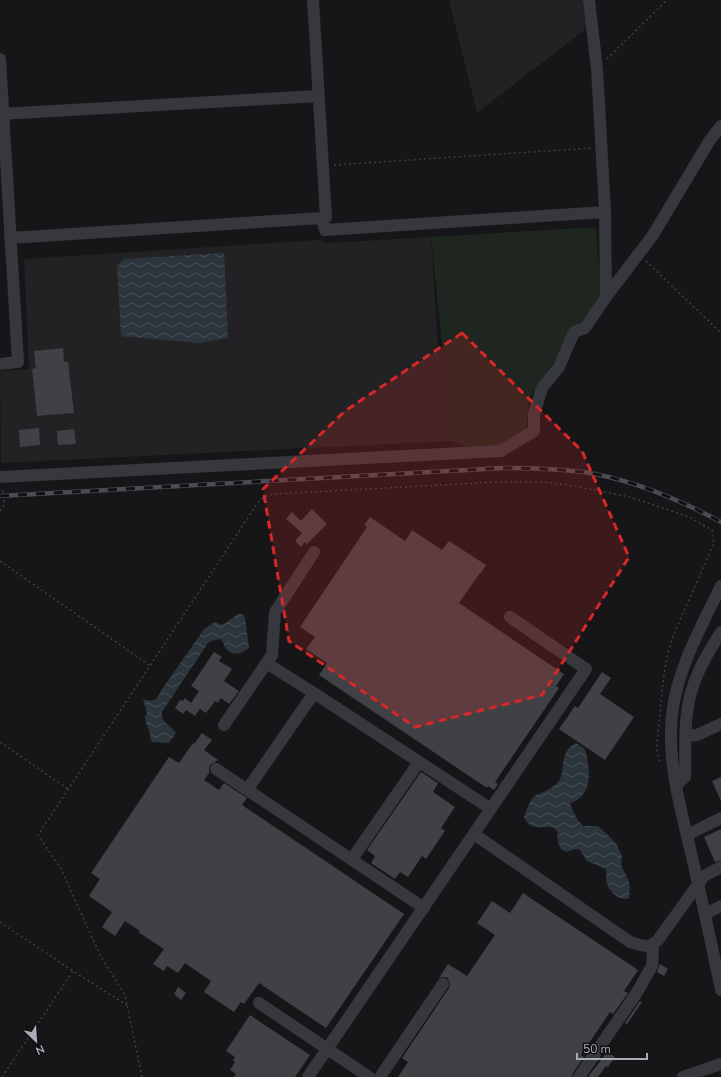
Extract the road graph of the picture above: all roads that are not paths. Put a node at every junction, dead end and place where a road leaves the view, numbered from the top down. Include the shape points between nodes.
1 (313, 0) edge
2 (589, 0) edge
3 (0, 59) edge
4 (318, 96) junction
5 (2, 114) edge
6 (721, 126) edge
7 (605, 212) junction
8 (322, 218) junction
9 (10, 238) junction
10 (606, 297) junction
11 (0, 364) edge
12 (1, 477) edge
13 (314, 552) dead end
14 (721, 586) edge
15 (510, 617) dead end
16 (721, 632) edge
17 (266, 663) junction
18 (314, 693) junction
19 (721, 724) edge
20 (224, 725) dead end
21 (686, 736) junction
22 (419, 762) junction
23 (216, 769) dead end
24 (676, 785) junction
25 (248, 790) junction
26 (491, 809) junction
27 (721, 818) edge
28 (474, 834) junction
29 (687, 835) junction
30 (352, 859) junction
31 (721, 868) edge
32 (698, 884) junction
33 (721, 906) edge
34 (424, 908) junction
35 (705, 914) junction
36 (653, 945) junction
37 (443, 984) dead end
38 (721, 990) edge
39 (259, 1003) dead end
40 (327, 1049) junction
41 (721, 1064) edge
42 (308, 1077) edge
43 (369, 1077) edge
44 (380, 1077) edge
45 (579, 1077) edge
46 (683, 1077) edge

1 - 4 street
2 - 7 street via 597,69
3 - 5 street
4 - 5 street
4 - 8 street via 326,217
5 - 9 street
6 - 10 street via 653,235
7 - 8 street via 325,230
7 - 10 street
8 - 9 street
9 - 11 street via 18,362
10 - 12 street via 585,328 574,332 559,367 542,388 534,414 534,431 501,451
13 - 17 street via 275,612 272,655
14 - 24 street via 689,652 677,686 671,739
15 - 26 street via 586,670
16 - 21 street via 693,684 687,713
17 - 18 street
17 - 20 street
18 - 22 street
18 - 25 street
19 - 21 street via 697,735
21 - 24 street via 685,777
22 - 26 street
22 - 30 street
23 - 25 street
24 - 29 street
25 - 30 street
26 - 28 street
27 - 29 street
28 - 34 street
28 - 36 street via 630,942 646,947
29 - 32 street
30 - 34 street
31 - 32 street via 704,876
32 - 35 street
32 - 36 street
33 - 35 street
34 - 40 street
35 - 38 street
36 - 45 street via 652,966 636,994
37 - 44 street
39 - 40 street
40 - 42 street
40 - 43 street
41 - 46 street

